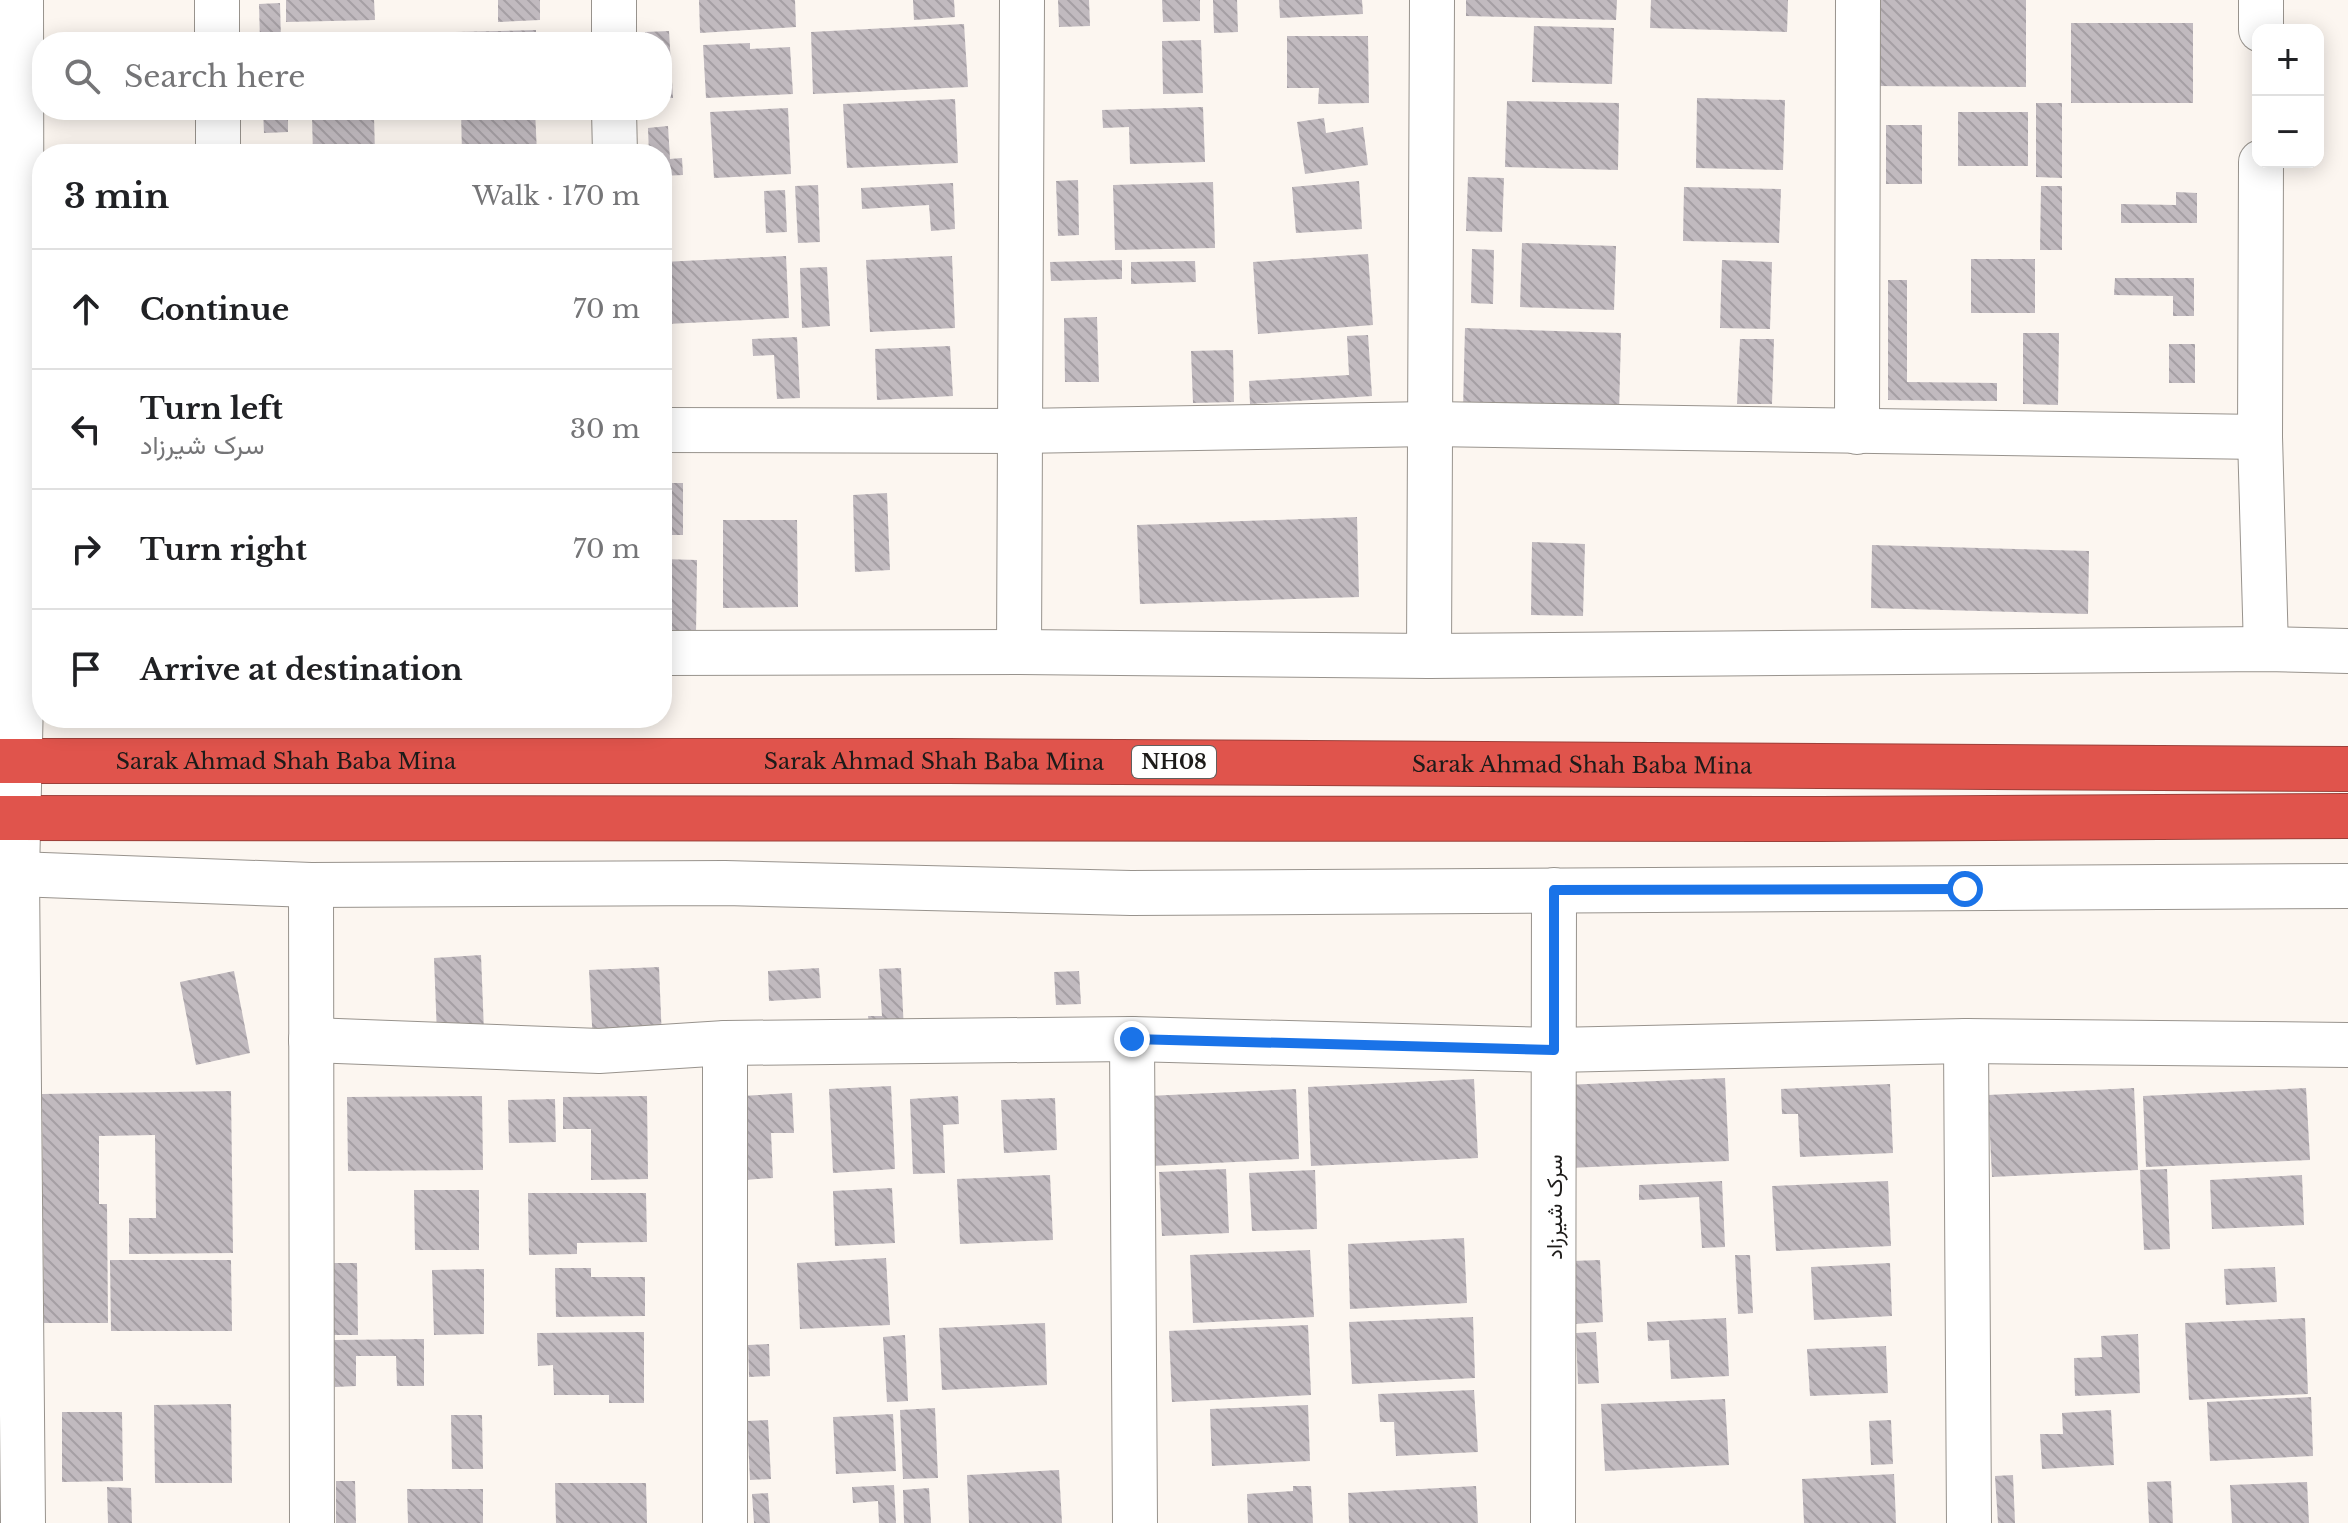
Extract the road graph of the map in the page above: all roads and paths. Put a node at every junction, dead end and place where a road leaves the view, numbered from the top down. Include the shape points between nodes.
1 (21, 0) edge
2 (217, 0) edge
3 (614, 0) edge
4 (1022, 0) edge
5 (1432, 0) edge
6 (1858, 0) edge
7 (2261, 0) edge
8 (2261, 24) edge
9 (217, 32) edge
10 (614, 32) edge
11 (218, 120) edge
12 (614, 120) edge
13 (218, 144) edge
14 (615, 144) edge
15 (2261, 168) edge
16 (1430, 424) junction
17 (672, 430) edge
18 (32, 431) edge
19 (1019, 431) junction
20 (1857, 432) junction
21 (2260, 437) junction
22 (2266, 649) junction
23 (2348, 651) edge
24 (1019, 652) junction
25 (672, 653) edge
26 (21, 655) edge
27 (1429, 656) junction
28 (10, 760) edge
29 (2348, 769) edge
30 (2348, 816) edge
31 (10, 817) edge
32 (9, 874) edge
33 (311, 885) junction
34 (2348, 886) edge
35 (1554, 890) junction
36 (1132, 1039) junction
37 (311, 1040) junction
38 (1966, 1041) junction
39 (725, 1043) junction
40 (2348, 1045) edge
41 (1554, 1050) junction
42 (23, 1523) edge
43 (312, 1523) edge
44 (725, 1523) edge
45 (1135, 1523) edge
46 (1553, 1523) edge
47 (1969, 1523) edge

1 - 18 street
2 - 9 street
3 - 10 street
4 - 19 street
5 - 16 street
6 - 20 street
7 - 8 street
11 - 13 street
12 - 14 street
15 - 21 street
16 - 19 street
16 - 20 street
16 - 27 street
17 - 19 street
18 - 26 street
19 - 24 street
20 - 21 street
21 - 22 street
22 - 23 street
22 - 27 street
24 - 25 street
24 - 27 street
26 - 28 street
28 - 29 highway, Sarak Ahmad Shah Baba Mina / NH08
28 - 31 street
30 - 31 highway
31 - 32 street
32 - 33 street
32 - 42 street
33 - 35 street via 725,883 1131,893
33 - 37 street
34 - 35 street
35 - 41 street, سرک شیرزاد
36 - 39 street
36 - 41 street
36 - 45 street
37 - 39 street via 599,1051
37 - 43 street
38 - 40 street
38 - 41 street
38 - 47 street
39 - 44 street
41 - 46 street, سرک شیرزاد

